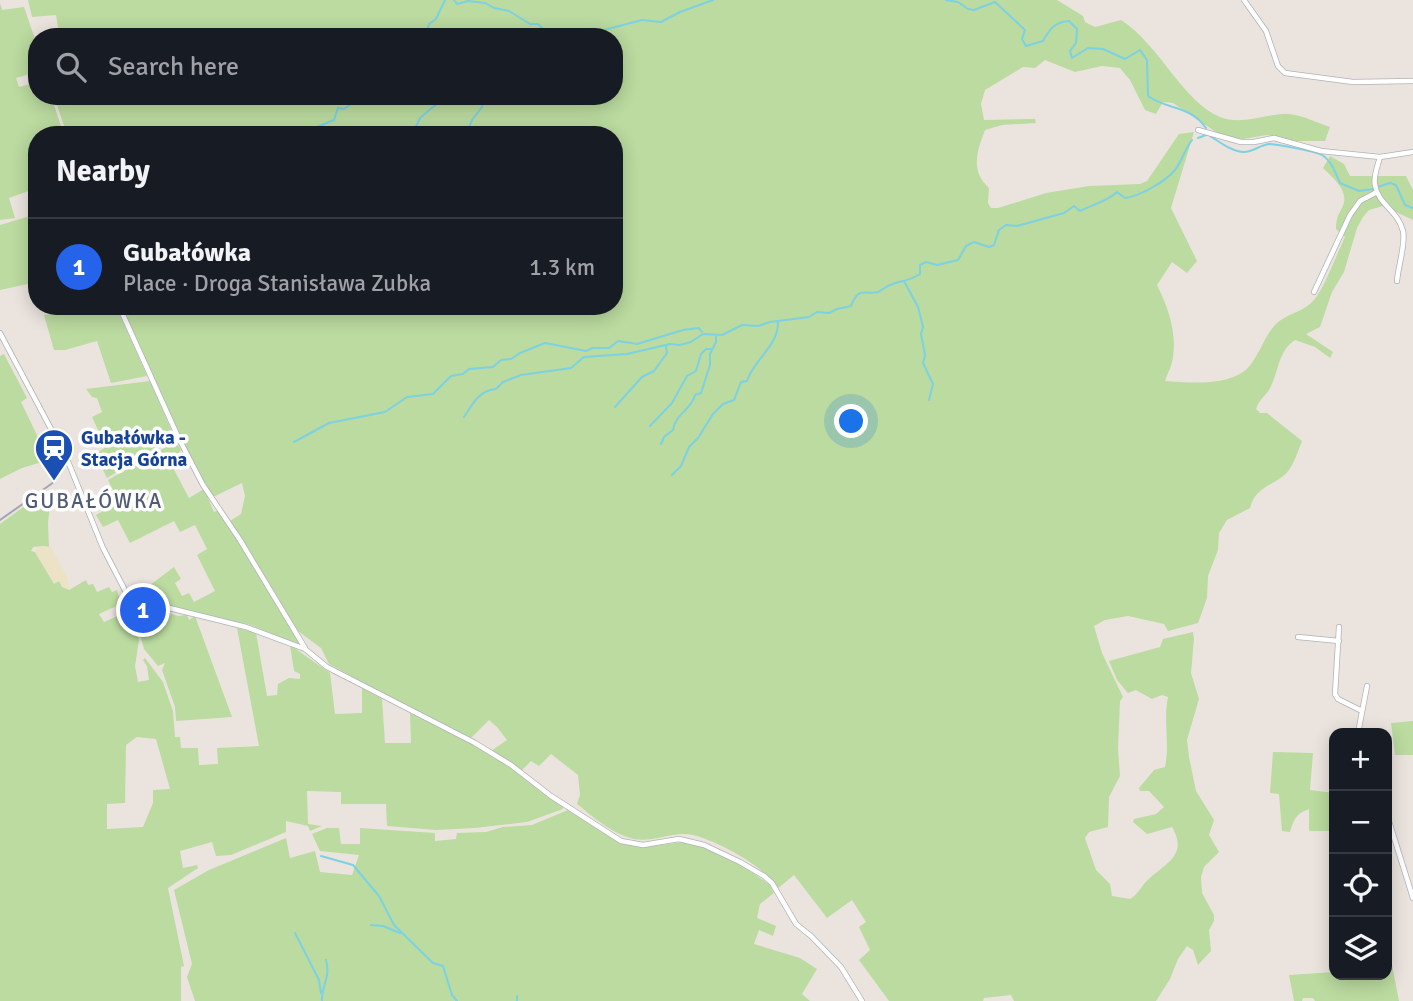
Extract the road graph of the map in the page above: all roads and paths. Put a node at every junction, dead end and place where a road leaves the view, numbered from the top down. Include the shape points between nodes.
1 (1244, 0) edge
2 (1413, 81) edge
3 (1198, 130) dead end
4 (1413, 152) edge
5 (1380, 157) junction
6 (1377, 191) junction
7 (1397, 281) dead end
8 (1314, 292) dead end
9 (123, 315) edge
10 (0, 333) edge
11 (1339, 627) dead end
12 (1298, 637) dead end
13 (1339, 641) junction
14 (305, 649) junction
15 (1367, 685) dead end
16 (1362, 711) junction
17 (1359, 728) edge
18 (1392, 831) edge
19 (1413, 898) edge
20 (862, 1001) edge

1 - 2 street via 1266,31 1284,73 1353,82
3 - 5 street via 1241,142 1274,138 1321,151
4 - 5 street
5 - 6 street via 1374,182
6 - 7 street via 1402,227
6 - 8 street via 1360,201 1350,215
9 - 14 street via 203,485
10 - 14 street via 66,459 125,594 246,627
11 - 13 street
12 - 13 street
13 - 16 street via 1335,694
14 - 20 street via 327,667 475,743 621,841 643,845 679,839 704,845 764,876 796,924 841,967
15 - 16 street
16 - 17 street
18 - 19 street

